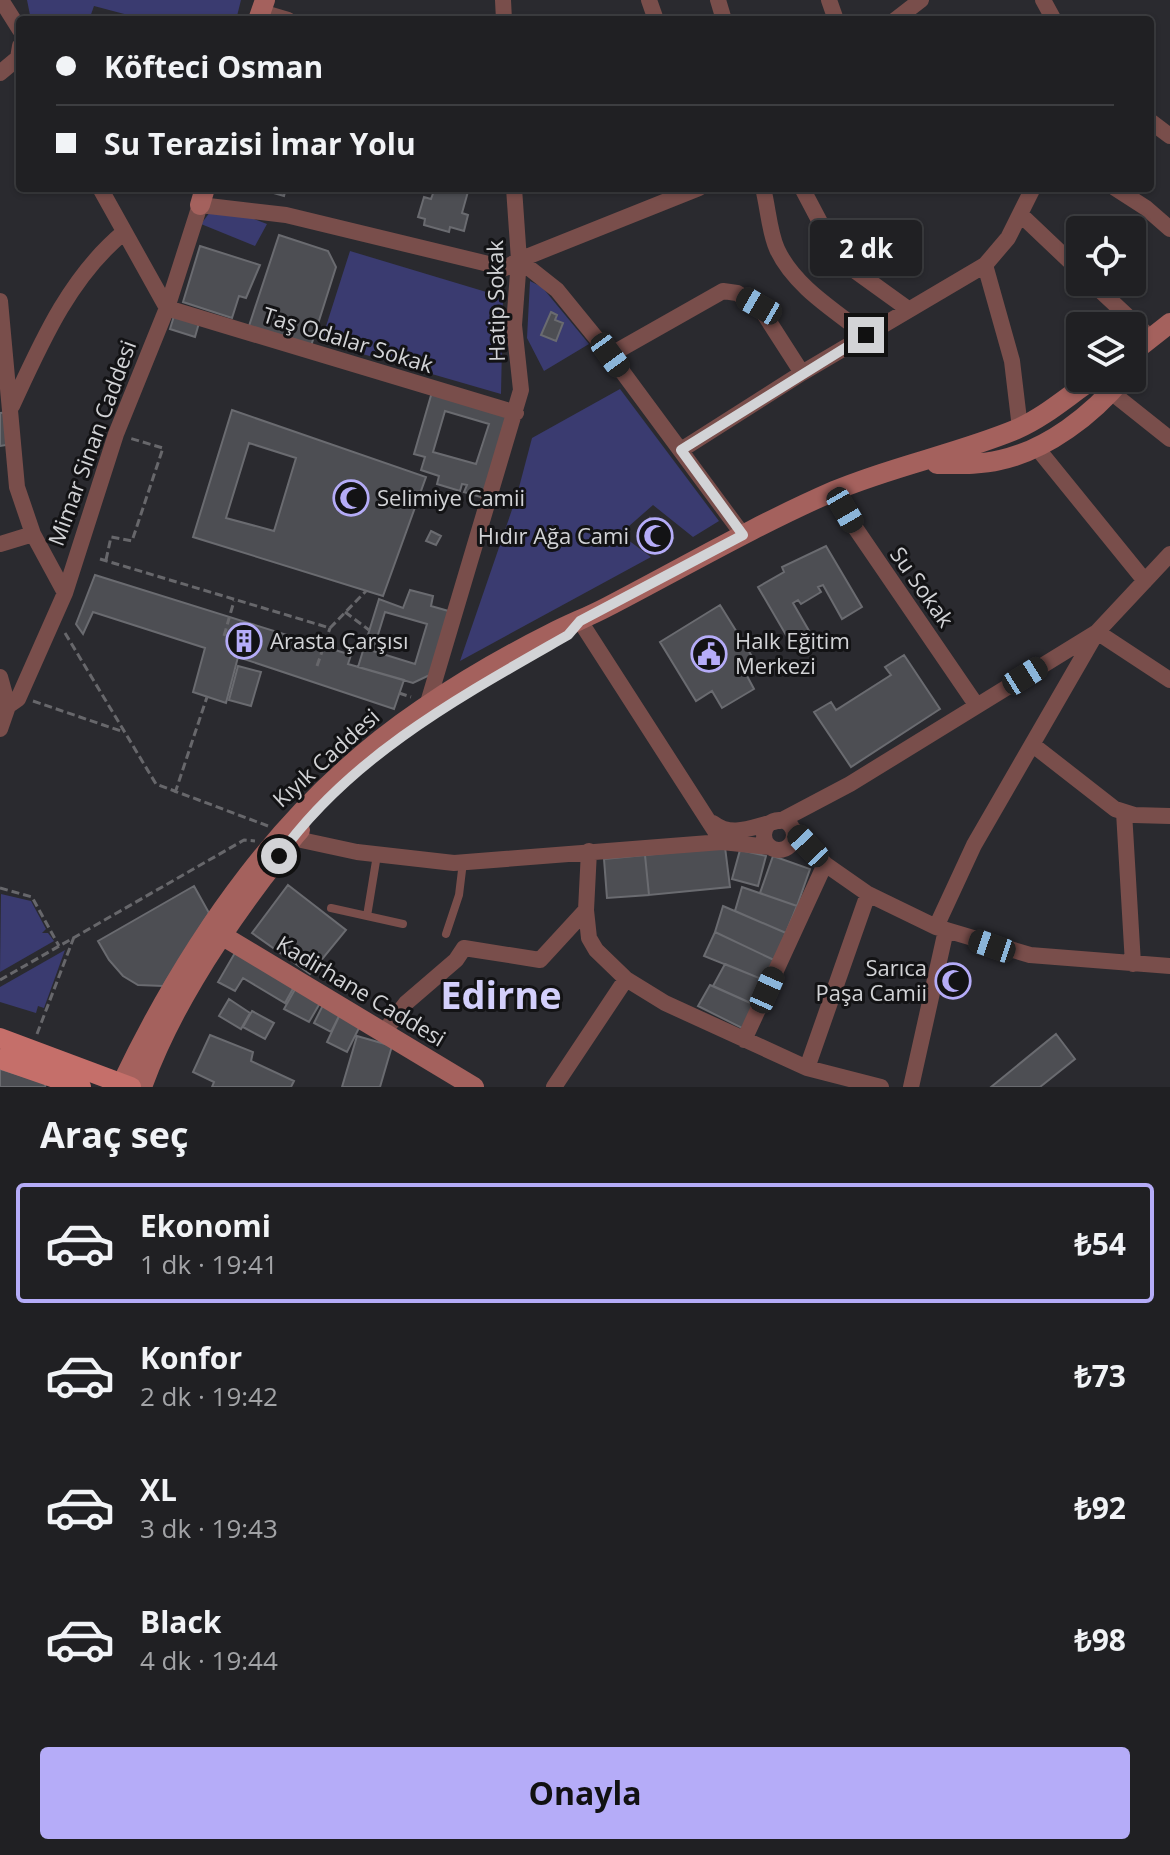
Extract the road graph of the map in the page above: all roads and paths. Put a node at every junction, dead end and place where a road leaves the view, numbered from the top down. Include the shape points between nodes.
1 (1, 0) edge
2 (921, 0) edge
3 (902, 16) edge
4 (16, 24) edge
5 (16, 60) edge
6 (0, 73) edge
7 (102, 192) edge
8 (514, 192) edge
9 (689, 192) edge
10 (764, 192) edge
11 (804, 192) edge
12 (1031, 192) edge
13 (1121, 192) edge
14 (202, 197) edge
15 (1020, 214) junction
16 (1170, 229) edge
17 (123, 233) junction
18 (1066, 258) edge
19 (519, 260) junction
20 (985, 265) junction
21 (1106, 296) edge
22 (0, 301) edge
23 (167, 308) junction
24 (908, 309) junction
25 (1170, 323) edge
26 (2, 325) edge
27 (866, 335) junction
28 (1152, 339) junction
29 (1146, 343) edge
30 (1146, 347) edge
31 (610, 355) junction
32 (802, 373) junction
33 (1074, 392) edge
34 (1109, 392) edge
35 (1124, 392) edge
36 (6, 408) edge
37 (516, 413) junction
38 (1020, 428) junction
39 (116, 434) junction
40 (1170, 439) edge
41 (1037, 448) junction
42 (681, 450) junction
43 (917, 464) junction
44 (834, 491) junction
45 (33, 534) junction
46 (743, 535) junction
47 (0, 544) edge
48 (1170, 554) edge
49 (100, 559) dead end
50 (105, 561) junction
51 (1145, 581) junction
52 (366, 591) dead end
53 (65, 593) junction
54 (235, 599) junction
55 (345, 612) junction
56 (55, 616) junction
57 (580, 621) junction
58 (330, 628) junction
59 (369, 630) dead end
60 (1097, 632) junction
61 (224, 636) dead end
62 (317, 666) dead end
63 (0, 677) edge
64 (1170, 680) edge
65 (207, 697) dead end
66 (9, 703) edge
67 (427, 706) junction
68 (977, 706) junction
69 (0, 729) edge
70 (124, 732) junction
71 (1033, 745) junction
72 (175, 793) junction
73 (1124, 812) junction
74 (1170, 816) edge
75 (708, 819) junction
76 (782, 823) junction
77 (287, 835) junction
78 (722, 842) junction
79 (268, 847) junction
80 (775, 849) junction
81 (589, 851) junction
82 (377, 855) junction
83 (463, 862) junction
84 (825, 864) junction
85 (0, 888) edge
86 (868, 894) junction
87 (331, 908) dead end
88 (586, 910) junction
89 (367, 916) junction
90 (403, 924) dead end
91 (941, 928) junction
92 (217, 932) junction
93 (446, 934) dead end
94 (74, 937) junction
95 (59, 946) junction
96 (1133, 964) junction
97 (1170, 966) edge
98 (626, 979) junction
99 (0, 980) edge
100 (384, 1032) junction
101 (0, 1038) edge
102 (744, 1040) junction
103 (32, 1048) junction
104 (0, 1059) edge
105 (807, 1068) junction
106 (124, 1086) edge
107 (81, 1087) edge
108 (142, 1087) edge
109 (474, 1087) edge
110 (554, 1087) edge
111 (881, 1087) edge
112 (911, 1087) edge

1 - 4 street
2 - 3 street
5 - 6 street
7 - 17 street
8 - 19 street, Hatip Sokak
9 - 19 street
10 - 27 street via 776,246 789,269
11 - 24 street via 840,260
12 - 15 street
13 - 16 street
14 - 19 street via 505,268
14 - 23 street, Mimar Sinan Caddesi
15 - 18 street
15 - 20 street
17 - 23 street
17 - 36 street via 104,249 53,318
19 - 31 street via 557,290
19 - 37 street, Hatip Sokak via 514,325 521,390
20 - 24 street
20 - 38 street via 1012,361
21 - 28 street
22 - 26 street
23 - 37 street, Taş Odalar Sokak
23 - 39 street, Mimar Sinan Caddesi
24 - 27 street
25 - 28 main road
26 - 36 street
27 - 32 street
28 - 29 main road
28 - 30 main road
31 - 32 street via 723,291 759,306
31 - 42 street
32 - 42 street
33 - 38 main road, Kıyık Caddesi
34 - 41 main road, Kıyık Caddesi
35 - 40 street
36 - 45 street via 17,487
37 - 67 street, Hatip Sokak
38 - 43 main road, Kıyık Caddesi
39 - 50 path via 163,448 132,541 111,537
39 - 53 street, Mimar Sinan Caddesi
41 - 43 main road, Kıyık Caddesi via 999,460
41 - 51 street
42 - 46 street
43 - 44 main road, Kıyık Caddesi
44 - 46 main road, Kıyık Caddesi
44 - 68 street, Su Sokak
45 - 47 street
45 - 53 street
46 - 57 main road, Kıyık Caddesi
48 - 51 street
49 - 50 path
50 - 54 path
51 - 60 street
52 - 55 path
53 - 56 street, Mimar Sinan Caddesi
54 - 58 path
54 - 61 path
55 - 58 path
55 - 59 path
56 - 66 street, Mimar Sinan Caddesi
56 - 70 path
57 - 67 main road, Kıyık Caddesi
57 - 75 street
57 - 77 main road, Kıyık Caddesi via 568,635 414,727
58 - 62 path
60 - 64 street
60 - 68 street
60 - 71 street
63 - 66 street
65 - 72 path
66 - 69 street, Mimar Sinan Caddesi
66 - 70 path
67 - 77 main road, Kıyık Caddesi via 316,796
68 - 76 street
70 - 72 path via 156,784
71 - 73 street
71 - 91 street via 974,845
72 - 77 path
73 - 74 street
73 - 96 street
75 - 76 street via 735,832
75 - 78 street
76 - 80 street via 792,842
76 - 80 street via 765,830 765,840
76 - 84 street
77 - 79 main road, Kıyık Caddesi
77 - 82 street
77 - 92 main road, Kıyık Caddesi
78 - 80 street
78 - 81 street
79 - 92 main road, Kıyık Caddesi
79 - 94 path via 244,840
80 - 84 street
81 - 83 street
81 - 88 street
82 - 83 street
82 - 89 lane
83 - 93 lane
84 - 86 street
84 - 102 street
85 - 95 path via 32,897
86 - 91 street
86 - 105 street
87 - 89 lane
88 - 98 street via 589,938
88 - 100 street via 540,960 464,948 406,1003
89 - 90 lane
91 - 96 street via 1030,955
91 - 112 street
92 - 100 main road, Kadirhane Caddesi
92 - 106 main road, Kıyık Caddesi via 157,1013
92 - 108 main road, Kıyık Caddesi
94 - 95 path
94 - 103 path
95 - 99 path
96 - 97 street
98 - 102 street
98 - 110 street
100 - 109 main road, Kadirhane Caddesi
101 - 103 main road
102 - 105 street
103 - 106 main road
104 - 107 main road
105 - 111 street

